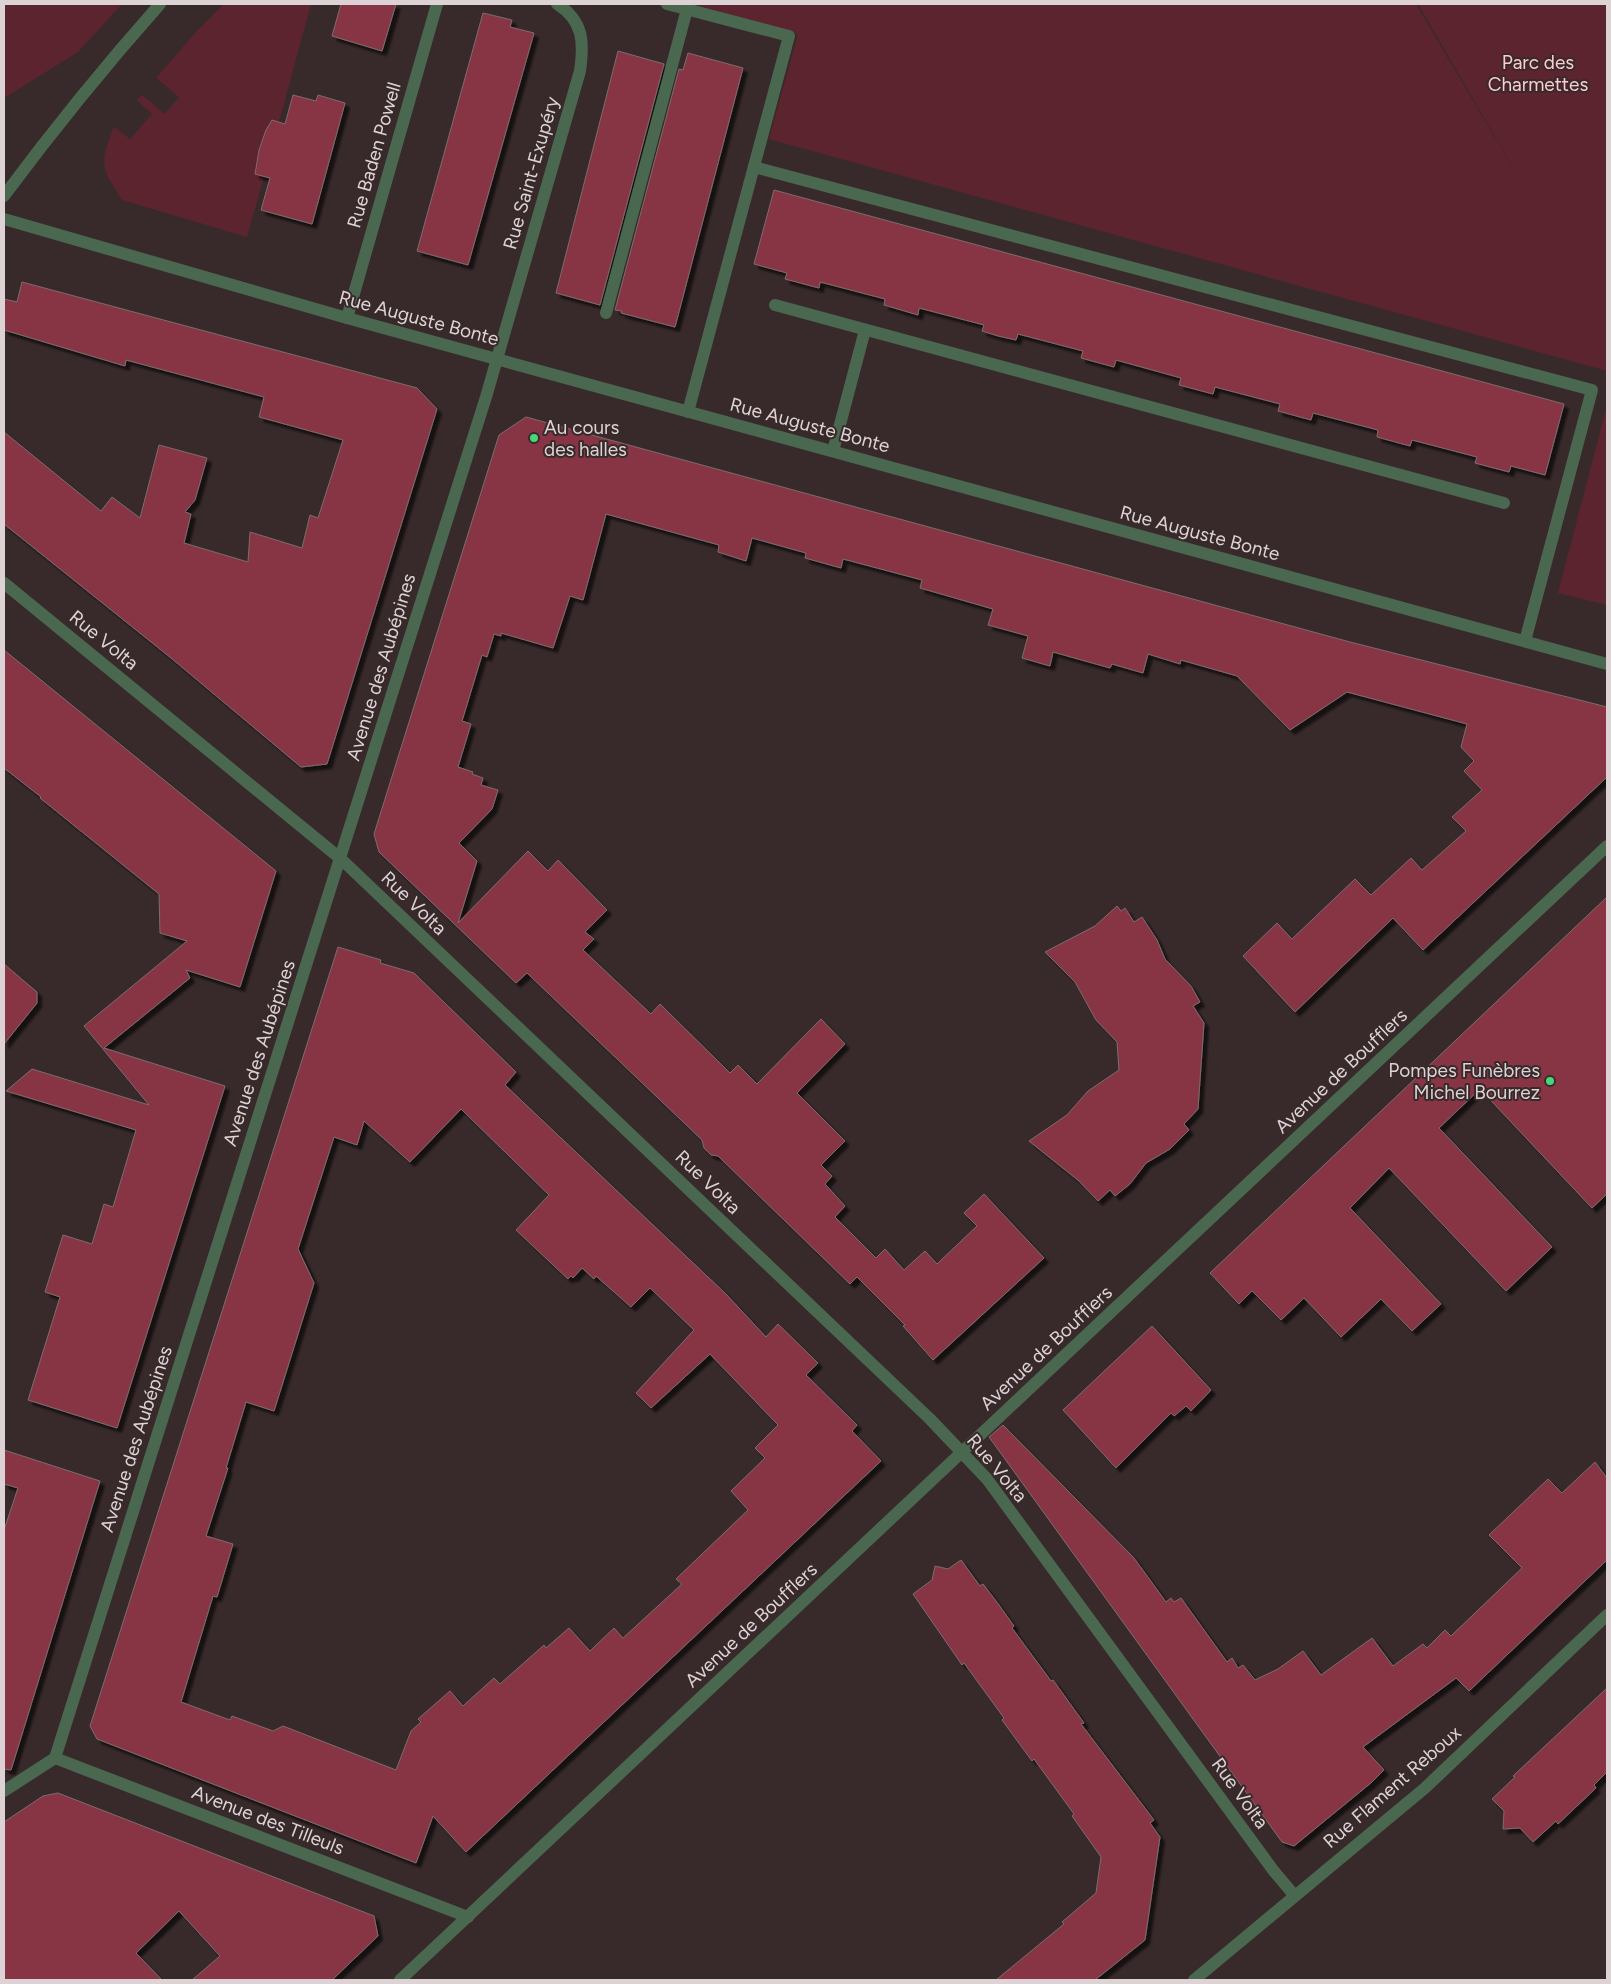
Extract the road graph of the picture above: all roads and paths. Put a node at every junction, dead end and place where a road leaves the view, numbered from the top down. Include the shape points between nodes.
1 (160, 4) edge
2 (437, 4) edge
3 (557, 4) edge
4 (666, 4) edge
5 (687, 9) junction
6 (754, 167) junction
7 (4, 196) edge
8 (4, 219) edge
9 (775, 306) dead end
10 (606, 313) dead end
11 (347, 318) junction
12 (865, 330) junction
13 (496, 359) junction
14 (688, 412) junction
15 (833, 451) junction
16 (1504, 503) dead end
17 (4, 582) edge
18 (1524, 641) junction
19 (1607, 664) edge
20 (1607, 846) edge
21 (340, 859) junction
22 (961, 1453) junction
23 (1607, 1615) edge
24 (55, 1758) junction
25 (4, 1791) edge
26 (1294, 1895) junction
27 (468, 1917) junction
28 (400, 1980) edge
29 (1194, 1980) edge

1 - 7 street via 41,145
2 - 11 street, Rue Baden Powell
3 - 13 street, Rue Saint-Exupéry via 576,22 582,35 580,71
4 - 5 street
5 - 6 street via 789,36
5 - 10 street
6 - 14 street
6 - 18 street via 1592,390
8 - 11 street, Rue Auguste Bonte
9 - 12 street
11 - 13 street, Rue Auguste Bonte
12 - 15 street
12 - 16 street
13 - 14 street, Rue Auguste Bonte
13 - 21 street, Avenue des Aubépines
14 - 15 street, Rue Auguste Bonte
15 - 18 street, Rue Auguste Bonte
17 - 21 street, Rue Volta
18 - 19 street, Rue Auguste Bonte
20 - 22 street, Avenue de Boufflers
21 - 22 street, Rue Volta via 930,1419
21 - 24 street, Avenue des Aubépines
22 - 26 street, Rue Volta via 987,1479
22 - 27 street, Avenue de Boufflers
23 - 26 street, Rue Flament Reboux via 1425,1788
24 - 25 street
24 - 27 street, Avenue des Tilleuls
26 - 29 street, Rue Flament Reboux
27 - 28 street, Avenue de Boufflers

